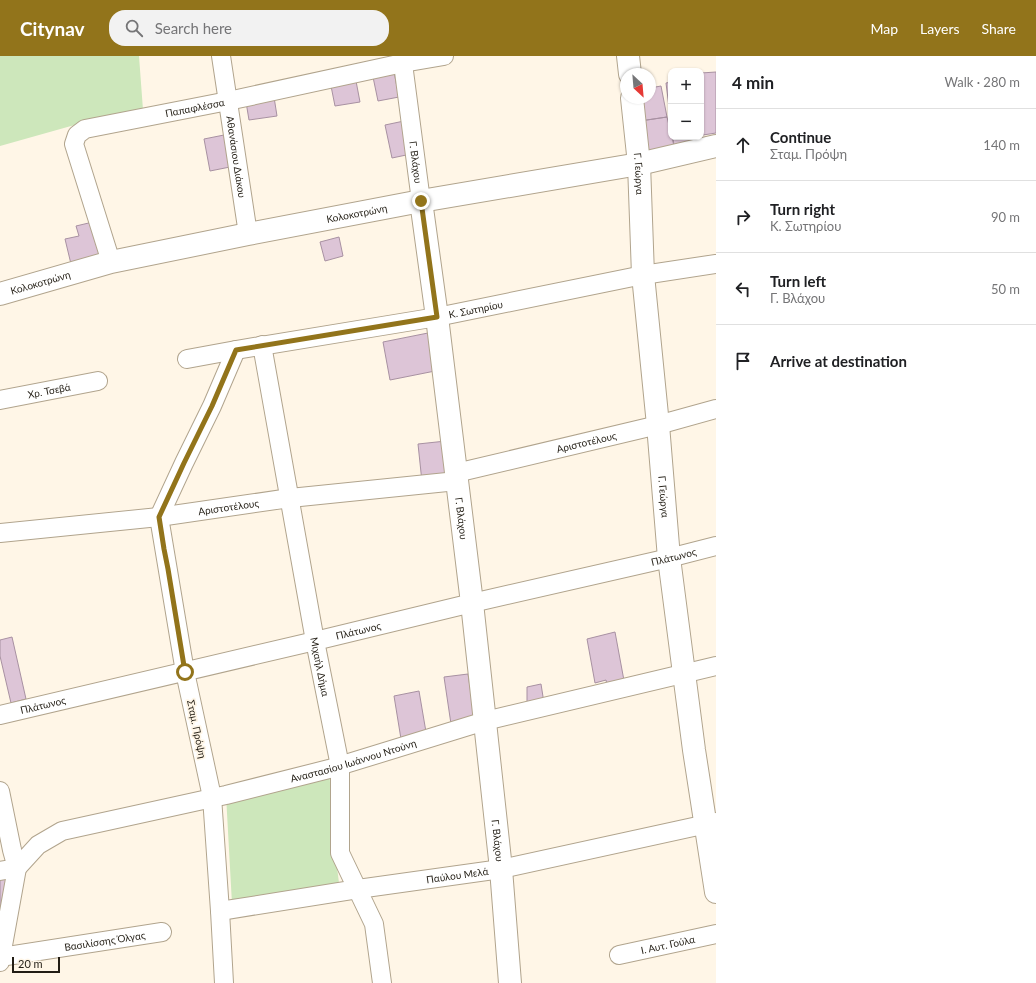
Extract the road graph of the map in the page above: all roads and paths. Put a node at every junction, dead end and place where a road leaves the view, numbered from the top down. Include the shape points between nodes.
1 (221, 56) edge
2 (444, 56) edge
3 (628, 56) edge
4 (403, 60) edge
5 (629, 68) edge
6 (228, 101) junction
7 (633, 104) edge
8 (716, 146) edge
9 (639, 164) junction
10 (421, 201) junction
11 (248, 234) junction
12 (111, 262) junction
13 (716, 264) edge
14 (643, 275) junction
15 (0, 294) edge
16 (437, 317) junction
17 (262, 345) junction
18 (236, 350) junction
19 (187, 359) dead end
20 (98, 381) dead end
21 (0, 400) edge
22 (716, 409) edge
23 (658, 425) junction
24 (456, 477) junction
25 (290, 498) junction
26 (159, 517) junction
27 (0, 534) edge
28 (716, 546) edge
29 (670, 558) junction
30 (472, 604) junction
31 (315, 641) junction
32 (716, 666) edge
33 (185, 672) junction
34 (684, 673) junction
35 (0, 715) edge
36 (485, 721) junction
37 (340, 766) junction
38 (0, 791) edge
39 (212, 798) junction
40 (711, 824) edge
41 (9, 869) edge
42 (501, 869) junction
43 (358, 889) junction
44 (716, 892) edge
45 (220, 910) junction
46 (162, 932) dead end
47 (716, 934) edge
48 (619, 955) dead end
49 (1, 958) edge
50 (224, 983) edge
51 (382, 983) edge
52 (510, 983) edge

1 - 6 street, Αθανάσιου Διάκου
2 - 4 street, Παπαφλέσσα
3 - 5 street
4 - 6 street, Παπαφλέσσα
4 - 10 street, Γ. Βλάχου
6 - 11 street, Αθανάσιου Διάκου
6 - 12 street, Παπαφλέσσα via 85,129 77,135 74,144
7 - 9 street, Γ. Γεώργα
8 - 9 street, Κολοκοτρώνη
9 - 10 street, Κολοκοτρώνη
9 - 14 street, Γ. Γεώργα
10 - 11 street, Κολοκοτρώνη
10 - 16 street, Γ. Βλάχου
11 - 12 street, Κολοκοτρώνη
12 - 15 street, Κολοκοτρώνη
13 - 14 street, Κ. Σωτηρίου
14 - 16 street, Κ. Σωτηρίου
14 - 23 street, Γ. Γεώργα
16 - 17 street, Κ. Σωτηρίου
16 - 24 street, Γ. Βλάχου
17 - 18 street, Κ. Σωτηρίου
17 - 25 street, Μιχαήλ Δήμα
18 - 19 street, Κ. Σωτηρίου
18 - 26 street
20 - 21 street, Χρ. Τσεβά
22 - 23 street, Αριστοτέλους
23 - 24 street, Αριστοτέλους
23 - 29 street, Γ. Γεώργα
24 - 25 street, Αριστοτέλους
24 - 30 street, Γ. Βλάχου
25 - 26 street, Αριστοτέλους
25 - 31 street, Μιχαήλ Δήμα
26 - 27 street, Αριστοτέλους
26 - 33 street, Σταμ. Πρόψη
28 - 29 street, Πλάτωνος
29 - 30 street, Πλάτωνος
29 - 34 street, Γ. Γεώργα
30 - 31 street, Πλάτωνος
30 - 36 street, Γ. Βλάχου
31 - 33 street, Πλάτωνος
31 - 37 street, Μιχαήλ Δήμα
32 - 34 street, Αναστασίου Ιωάννου Ντούνη
33 - 35 street, Πλάτωνος
33 - 39 street, Σταμ. Πρόψη
34 - 36 street, Αναστασίου Ιωάννου Ντούνη
34 - 40 street, Γ. Γεώργα via 694,750
36 - 37 street, Αναστασίου Ιωάννου Ντούνη
36 - 42 street, Γ. Βλάχου
37 - 39 street, Αναστασίου Ιωάννου Ντούνη
37 - 43 street, Μιχαήλ Δήμα via 340,853
38 - 41 street via 12,850
39 - 41 street, Αναστασίου Ιωάννου Ντούνη via 62,831 38,845
39 - 45 street, Σταμ. Πρόψη
40 - 42 street, Παύλου Μελά
40 - 44 street, Γ. Γεώργα
41 - 49 street
42 - 43 street, Παύλου Μελά
42 - 52 street, Γ. Βλάχου
43 - 45 street, Παύλου Μελά
43 - 51 street, Μιχαήλ Δήμα via 374,924
45 - 50 street, Σταμ. Πρόψη
46 - 49 street, Βασιλίσσης Όλγας
47 - 48 street, Ι. Αυτ. Γούλα

